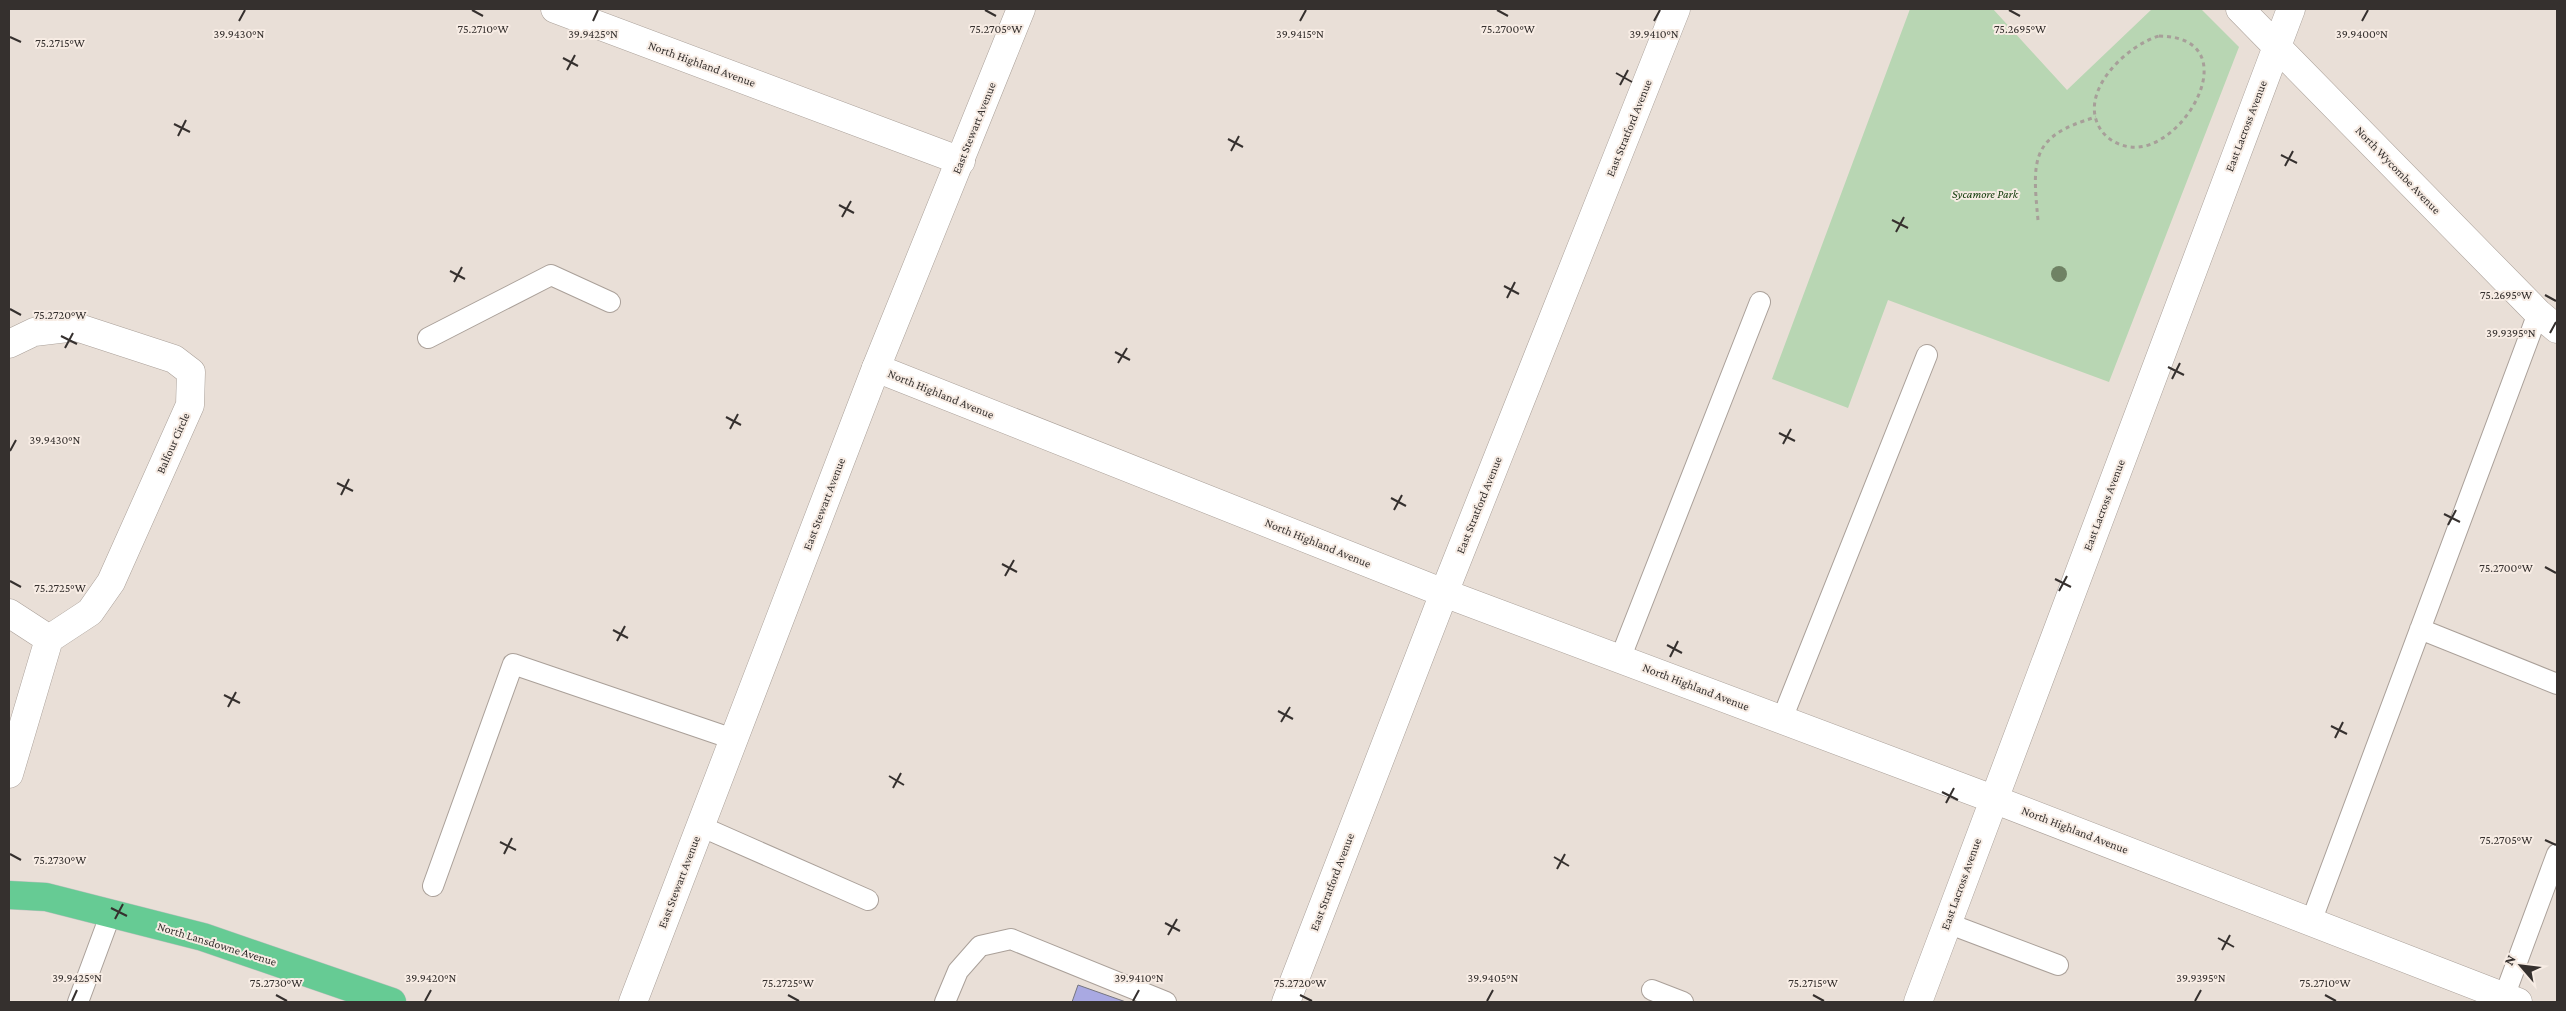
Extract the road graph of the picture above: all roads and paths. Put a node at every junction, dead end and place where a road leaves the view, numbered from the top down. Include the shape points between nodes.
1 (555, 9) edge
2 (1022, 9) edge
3 (1676, 9) edge
4 (2240, 9) edge
5 (2291, 9) edge
6 (2276, 46) junction
7 (2096, 117) junction
8 (962, 160) junction
9 (2038, 220) dead end
10 (610, 302) dead end
11 (1760, 302) dead end
12 (2548, 321) edge
13 (428, 338) dead end
14 (9, 344) edge
15 (1927, 355) dead end
16 (876, 368) junction
17 (1444, 593) junction
18 (9, 614) edge
19 (2420, 629) junction
20 (49, 639) junction
21 (1620, 659) junction
22 (2557, 684) edge
23 (1782, 719) junction
24 (733, 739) junction
25 (9, 774) edge
26 (1993, 798) junction
27 (700, 826) junction
28 (2557, 854) edge
29 (434, 886) dead end
30 (9, 895) edge
31 (868, 900) dead end
32 (111, 913) junction
33 (2311, 922) junction
34 (1947, 923) junction
35 (2058, 965) dead end
36 (1652, 990) dead end
37 (2511, 1000) edge
38 (78, 1002) edge
39 (392, 1002) edge
40 (633, 1002) edge
41 (945, 1002) edge
42 (1166, 1002) edge
43 (1286, 1002) edge
44 (1683, 1002) edge
45 (1918, 1002) edge

1 - 8 street, North Highland Avenue
2 - 8 street, East Stewart Avenue
3 - 17 street, East Stratford Avenue
4 - 6 street, North Wycombe Avenue
5 - 6 street, East Lacross Avenue
6 - 12 street, North Wycombe Avenue
6 - 26 street, East Lacross Avenue
7 - 7 path via 2098,90 2122,57 2136,46 2154,38 2175,36 2193,44 2198,51 2204,68 2204,81 2191,111 2169,133 2144,147 2130,147 2105,136
7 - 9 path via 2068,125 2055,134 2039,155 2034,179
8 - 16 street, East Stewart Avenue
10 - 13 lane via 552,275
11 - 21 lane
12 - 19 lane
14 - 20 street, Balfour Circle via 34,332 76,327 174,359 191,372 190,405 111,582 90,612
15 - 23 lane
16 - 17 street, North Highland Avenue
16 - 24 street, East Stewart Avenue
17 - 21 street, North Highland Avenue
17 - 43 street, East Stratford Avenue
18 - 20 street
19 - 22 lane
19 - 33 lane
20 - 25 street
21 - 23 street, North Highland Avenue
23 - 26 street, North Highland Avenue
24 - 27 street, East Stewart Avenue
24 - 29 lane via 513,664
26 - 33 street, North Highland Avenue
26 - 34 street, East Lacross Avenue
27 - 31 lane
27 - 40 street, East Stewart Avenue
28 - 37 lane
30 - 32 main road, North Lansdowne Avenue via 46,896
32 - 38 lane
32 - 39 main road, North Lansdowne Avenue via 203,937
33 - 37 street, North Highland Avenue
34 - 35 lane
34 - 45 street, East Lacross Avenue
36 - 44 lane
41 - 42 lane via 958,971 980,946 1011,939

